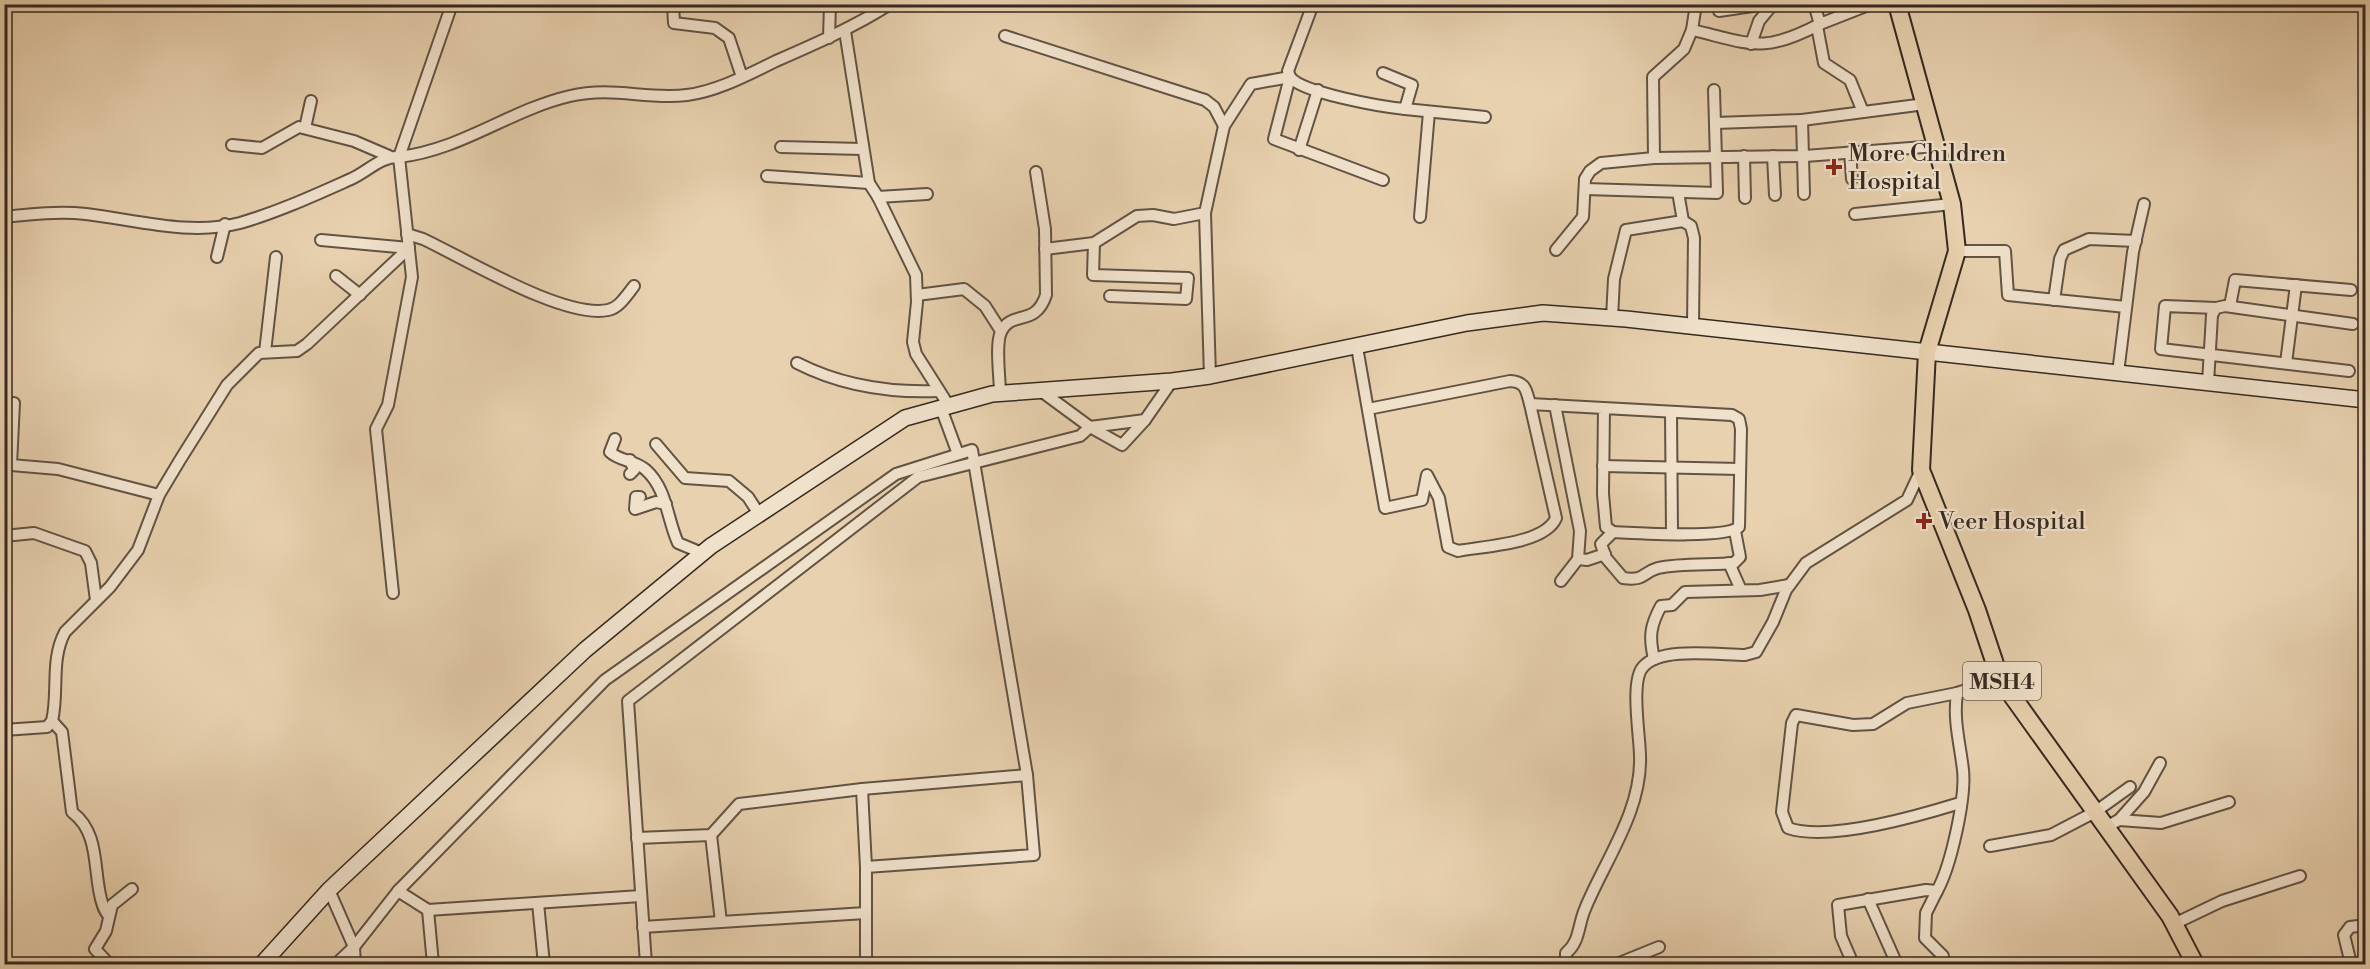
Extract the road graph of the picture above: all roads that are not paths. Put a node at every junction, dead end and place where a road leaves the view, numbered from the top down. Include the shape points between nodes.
1 (452, 4) edge
2 (673, 4) edge
3 (830, 4) edge
4 (890, 4) edge
5 (1313, 4) edge
6 (1696, 4) edge
7 (1766, 4) edge
8 (1773, 4) edge
9 (1814, 4) edge
10 (1871, 4) edge
11 (1897, 4) edge
12 (2202, 4) edge
13 (2224, 4) edge
14 (1719, 11) dead end
15 (1819, 25) junction
16 (1692, 30) junction
17 (845, 31) junction
18 (1005, 36) dead end
19 (829, 38) junction
20 (1751, 44) junction
21 (1383, 73) dead end
22 (742, 77) junction
23 (1290, 77) junction
24 (1318, 90) junction
25 (1714, 90) dead end
26 (311, 101) dead end
27 (1925, 104) junction
28 (1405, 109) junction
29 (1429, 112) junction
30 (1863, 112) junction
31 (1485, 117) dead end
32 (1802, 120) junction
33 (1715, 123) junction
34 (1224, 126) junction
35 (304, 128) junction
36 (232, 145) dead end
37 (1936, 146) junction
38 (781, 147) dead end
39 (862, 149) junction
40 (1299, 150) junction
41 (1850, 152) junction
42 (1743, 156) junction
43 (1773, 156) junction
44 (1805, 156) junction
45 (394, 157) junction
46 (1716, 157) junction
47 (1654, 158) junction
48 (1036, 172) dead end
49 (767, 176) dead end
50 (1852, 179) dead end
51 (1383, 180) dead end
52 (869, 183) junction
53 (1585, 189) junction
54 (1678, 192) junction
55 (927, 194) dead end
56 (1804, 194) dead end
57 (1775, 195) dead end
58 (878, 197) junction
59 (1745, 198) dead end
60 (1952, 204) junction
61 (2144, 204) dead end
62 (1205, 213) junction
63 (1855, 214) dead end
64 (4, 217) edge
65 (1420, 217) dead end
66 (1683, 221) junction
67 (225, 225) junction
68 (407, 234) junction
69 (321, 240) dead end
70 (2136, 241) junction
71 (1094, 243) junction
72 (409, 248) junction
73 (1045, 249) junction
74 (1556, 250) dead end
75 (1958, 251) junction
76 (217, 257) dead end
77 (276, 257) dead end
78 (336, 276) dead end
79 (1188, 278) junction
80 (1205, 278) junction
81 (2296, 285) junction
82 (634, 286) dead end
83 (2351, 290) dead end
84 (360, 295) junction
85 (918, 295) junction
86 (1110, 296) dead end
87 (2054, 300) junction
88 (2229, 306) junction
89 (2126, 307) junction
90 (2216, 308) junction
91 (2294, 315) junction
92 (1612, 318) junction
93 (2353, 324) dead end
94 (1693, 326) junction
95 (1001, 331) junction
96 (1357, 347) junction
97 (266, 352) junction
98 (1928, 352) junction
99 (2210, 354) junction
100 (797, 363) dead end
101 (2286, 363) junction
102 (2349, 371) dead end
103 (2118, 373) junction
104 (1210, 376) junction
105 (1173, 381) junction
106 (2208, 383) junction
107 (939, 391) junction
108 (1041, 391) junction
109 (1000, 393) junction
110 (2366, 400) edge
111 (15, 403) dead end
112 (1530, 404) junction
113 (1555, 405) junction
114 (945, 407) junction
115 (1604, 408) junction
116 (1368, 410) junction
117 (1671, 412) junction
118 (1145, 420) junction
119 (1090, 427) junction
120 (615, 439) dead end
121 (656, 444) dead end
122 (958, 454) junction
123 (630, 460) junction
124 (974, 462) junction
125 (1603, 466) junction
126 (1671, 468) junction
127 (1740, 469) junction
128 (1921, 470) junction
129 (630, 474) dead end
130 (159, 495) junction
131 (640, 497) dead end
132 (666, 504) junction
133 (759, 514) junction
134 (1735, 531) junction
135 (1613, 532) junction
136 (1672, 533) junction
137 (4, 536) edge
138 (702, 553) junction
139 (1605, 554) junction
140 (1578, 559) junction
141 (1729, 563) junction
142 (1561, 581) dead end
143 (1789, 585) junction
144 (1741, 590) junction
145 (393, 593) dead end
146 (96, 600) junction
147 (1654, 659) junction
148 (2001, 679) junction
149 (1957, 693) junction
150 (52, 721) junction
151 (4, 730) edge
152 (2160, 764) dead end
153 (1027, 775) junction
154 (2130, 787) dead end
155 (862, 789) junction
156 (2229, 802) dead end
157 (1960, 803) junction
158 (2095, 812) junction
159 (2112, 823) junction
160 (711, 835) junction
161 (638, 838) junction
162 (1990, 846) dead end
163 (866, 867) junction
164 (2300, 876) dead end
165 (132, 889) dead end
166 (329, 890) junction
167 (398, 891) junction
168 (1937, 891) junction
169 (641, 896) junction
170 (1868, 899) junction
171 (538, 903) junction
172 (428, 910) junction
173 (866, 913) junction
174 (110, 916) junction
175 (721, 922) junction
176 (2174, 924) junction
177 (2366, 926) edge
178 (643, 927) junction
179 (354, 946) junction
180 (1659, 946) dead end
181 (1943, 956) dead end
182 (1895, 960) dead end
183 (109, 964) edge
184 (262, 964) edge
185 (336, 964) edge
186 (356, 964) edge
187 (433, 964) edge
188 (544, 964) edge
189 (646, 964) edge
190 (866, 964) edge
191 (1566, 964) edge
192 (1617, 964) edge
193 (1853, 964) edge
194 (2195, 964) edge
195 (2351, 964) edge

1 - 45 street
2 - 22 street via 674,23 715,28 729,38
3 - 19 street
4 - 17 street
5 - 23 street via 1288,71
6 - 16 street
7 - 14 street
8 - 20 street via 1760,21
9 - 15 street
10 - 15 street
11 - 27 main road, MSH4
12 - 13 street
15 - 20 street via 1789,41
15 - 30 street via 1824,63 1850,80
16 - 20 street
16 - 47 street via 1684,49 1653,78
17 - 19 street
17 - 39 street
18 - 34 street via 1205,100 1214,107
19 - 22 street
21 - 28 street via 1412,85
22 - 45 street via 688,95 600,90 569,96 498,122 457,143
23 - 24 street
23 - 34 street via 1251,84
23 - 40 street via 1274,139
24 - 28 street
24 - 40 street
25 - 33 street
26 - 35 street
27 - 30 street
27 - 37 main road, MSH4
28 - 29 street
29 - 31 street
29 - 65 street
30 - 32 street
32 - 33 street
32 - 44 street
33 - 46 street
34 - 62 street
35 - 36 street via 299,127 262,148
35 - 45 street
37 - 41 street
37 - 60 main road, MSH4
38 - 39 street
39 - 52 street
40 - 51 street
41 - 44 street
41 - 50 street
42 - 43 street
42 - 46 street
42 - 59 street
43 - 44 street
43 - 57 street
44 - 56 street
45 - 67 street via 322,192
45 - 68 street
46 - 47 street
46 - 54 street via 1717,193
47 - 53 street via 1595,166 1585,179
48 - 73 street
49 - 52 street
52 - 58 street
53 - 54 street
53 - 74 street via 1583,217
54 - 66 street
55 - 58 street
58 - 85 street via 916,275
60 - 63 street
60 - 75 main road, MSH4
61 - 70 street
62 - 71 street via 1174,219 1137,216
62 - 80 street
64 - 67 street via 85,214 168,227
66 - 92 street via 1626,230 1614,279
66 - 94 street via 1691,226 1694,238
67 - 76 street
68 - 72 street
68 - 82 street via 558,304 609,310 621,303
69 - 72 street
70 - 87 street via 2089,239 2064,250
70 - 89 street
71 - 73 street
71 - 79 street via 1093,275
72 - 84 street
72 - 145 street via 412,277 407,317 388,405 376,429
73 - 95 street via 1043,305 1032,316 1013,320
75 - 87 street via 2005,251 2008,295
75 - 98 main road, MSH4
77 - 97 street
78 - 84 street
79 - 80 street
79 - 86 street via 1186,299
80 - 104 street
81 - 83 street
81 - 88 street via 2235,280
81 - 91 street
84 - 97 street via 297,351
85 - 95 street via 964,290 985,306
85 - 107 street via 916,354
87 - 89 street
88 - 90 street
88 - 91 street
89 - 103 street
90 - 99 street via 2212,315
90 - 99 street via 2165,306 2161,349
91 - 93 street
91 - 101 street
92 - 94 street
92 - 96 street via 1543,313 1467,323
94 - 98 street
95 - 109 street
96 - 104 street
96 - 116 street
97 - 130 street via 255,355 227,385
98 - 103 street
98 - 128 main road, MSH4
99 - 101 street
99 - 106 street
100 - 107 street via 829,377 871,388
101 - 102 street
103 - 106 street
104 - 105 street
105 - 108 street
105 - 118 street
106 - 110 street
107 - 114 street
108 - 109 street
108 - 119 street
109 - 114 street
111 - 130 street via 11,465 58,469
112 - 113 street
112 - 116 street via 1524,385 1510,381
112 - 116 street via 1556,518 1552,527 1521,540 1458,551 1448,547 1442,507 1427,476 1422,500 1385,508
113 - 115 street
113 - 140 street via 1580,531
114 - 122 street
114 - 133 street via 905,418
115 - 117 street
115 - 125 street
117 - 126 street
117 - 127 street via 1732,415 1739,419
118 - 119 street
118 - 119 street via 1122,445
119 - 124 street via 1080,436
120 - 123 street via 610,452
121 - 133 street via 685,478 729,481 748,497
122 - 124 street via 972,450
122 - 167 street via 896,474 604,680
123 - 129 street via 634,470
123 - 132 street via 648,471
124 - 153 street
124 - 161 street via 918,477 628,701
125 - 126 street
125 - 135 street via 1606,527
126 - 127 street
126 - 136 street
127 - 134 street via 1739,527
128 - 143 street via 1907,500 1806,563
128 - 148 main road, MSH4
130 - 146 street via 138,550
131 - 132 street via 636,497 635,509 656,502
132 - 138 street via 678,543
133 - 138 street
134 - 136 street
134 - 141 street via 1740,557
135 - 136 street
135 - 139 street via 1601,544
137 - 146 street via 34,533 85,551 91,563
138 - 166 street via 585,650
139 - 140 street
139 - 141 street via 1623,578 1632,579 1643,578 1660,568
140 - 142 street
141 - 144 street
143 - 144 street
143 - 147 street via 1756,652
144 - 147 street via 1685,592 1672,605 1661,606 1649,639
146 - 150 street via 61,640
147 - 191 street via 1642,667 1636,682 1641,773 1633,801 1584,911 1575,946 1566,953
148 - 149 street
148 - 158 main road, MSH4
149 - 157 street via 1954,714 1963,772
149 - 157 street via 1907,704 1873,724 1853,725 1796,715 1782,812 1788,828 1803,834 1883,823
150 - 151 street via 47,727
150 - 174 street via 62,732 72,812 84,821 90,834 96,883 105,912
152 - 159 street via 2144,792
153 - 155 street
153 - 163 street via 1034,855
154 - 158 street
155 - 160 street via 739,804
155 - 163 street
156 - 159 street via 2161,823
157 - 168 street via 1947,874
158 - 159 main road, MSH4
158 - 162 street via 2051,835
159 - 176 main road, MSH4
160 - 161 street
160 - 175 street
161 - 169 street
163 - 173 street
164 - 176 street via 2222,901
165 - 174 street via 112,906
166 - 179 street
166 - 184 street
167 - 172 street
167 - 179 street
168 - 170 street
168 - 181 street via 1926,913 1925,939
169 - 171 street
169 - 178 street
170 - 182 street
170 - 193 street via 1838,905 1841,936
171 - 172 street
171 - 188 street
172 - 187 street
173 - 175 street
173 - 190 street
174 - 183 street via 95,949
175 - 178 street
176 - 194 main road, MSH4
177 - 195 street via 2350,927 2344,935
178 - 189 street
179 - 185 street
179 - 186 street
180 - 192 street

